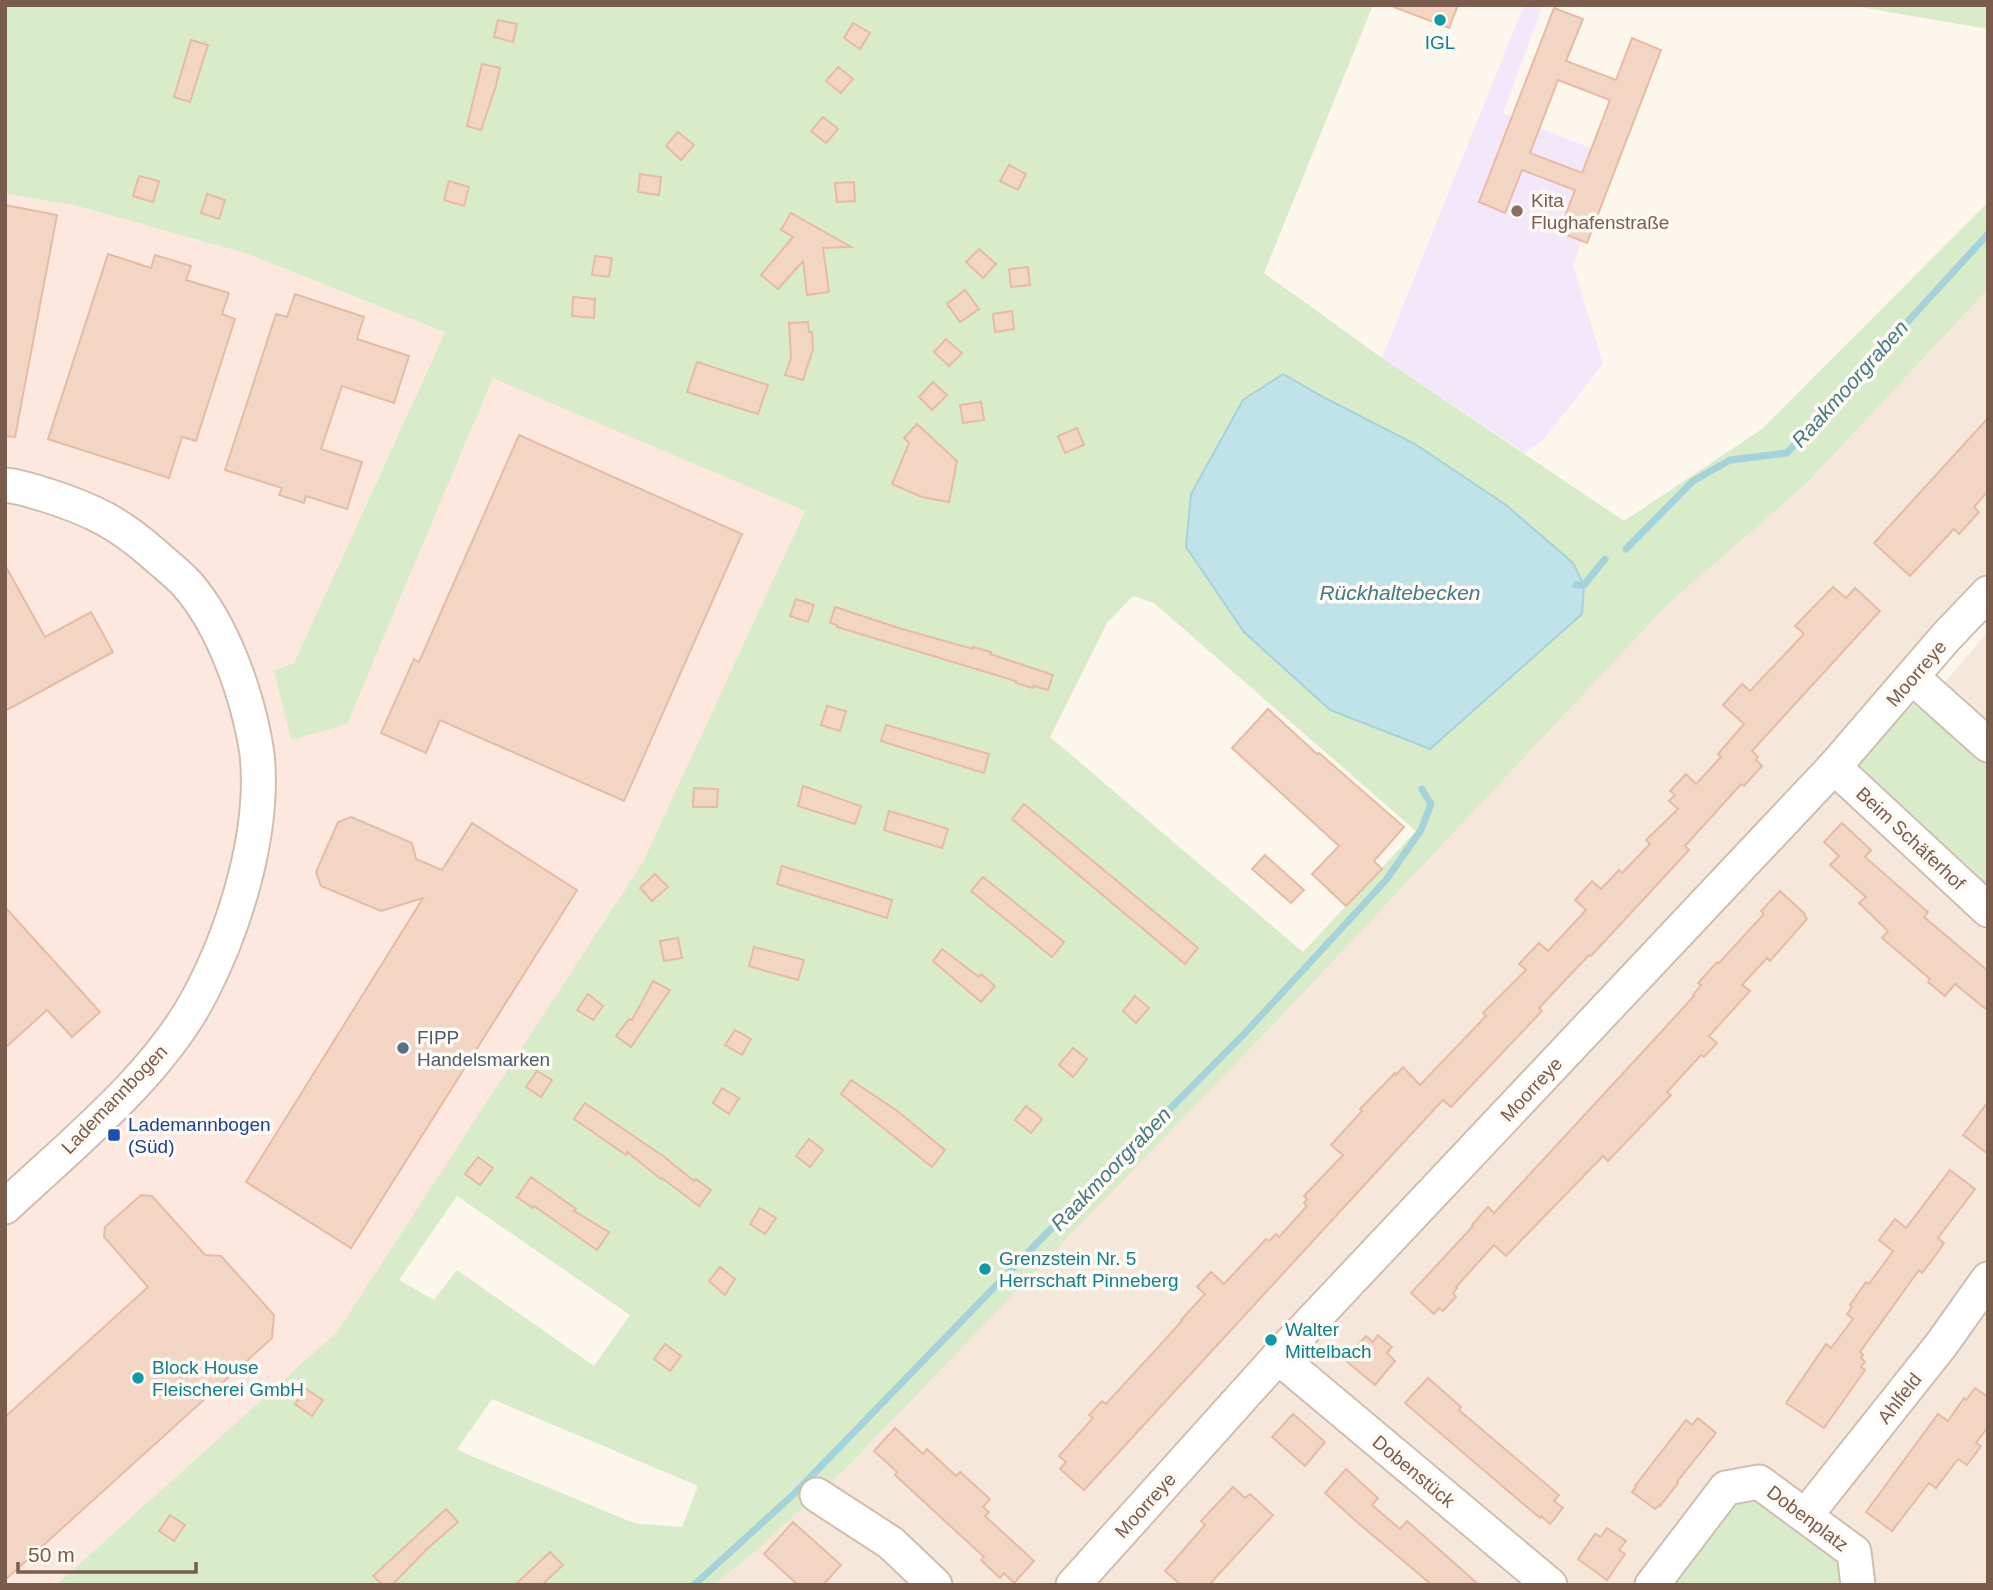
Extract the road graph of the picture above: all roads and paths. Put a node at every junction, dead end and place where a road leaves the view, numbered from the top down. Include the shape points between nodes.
1 (5, 485) edge
2 (1988, 593) edge
3 (1912, 677) junction
4 (1988, 746) edge
5 (1833, 767) junction
6 (1988, 910) edge
7 (5, 1207) edge
8 (1988, 1279) edge
9 (1278, 1357) junction
10 (817, 1495) dead end
11 (1806, 1516) junction
12 (935, 1585) edge
13 (1073, 1585) edge
14 (1550, 1585) edge
15 (1652, 1585) edge
16 (1858, 1585) edge

1 - 7 street, Lademannbogen via 81,506 116,523 187,584 210,615 238,676 257,754 257,779 253,838 242,889 194,1006 164,1051 134,1084
2 - 3 street, Moorreye
3 - 4 street
3 - 5 street, Moorreye
5 - 6 street, Beim Schäferhof
5 - 9 street, Moorreye
8 - 11 street, Ahlfeld
9 - 13 street, Moorreye
9 - 14 street, Dobenstück
10 - 12 street via 891,1543
11 - 15 street, Dobenplatz via 1759,1482 1726,1488
11 - 16 street, Dobenplatz via 1854,1552

